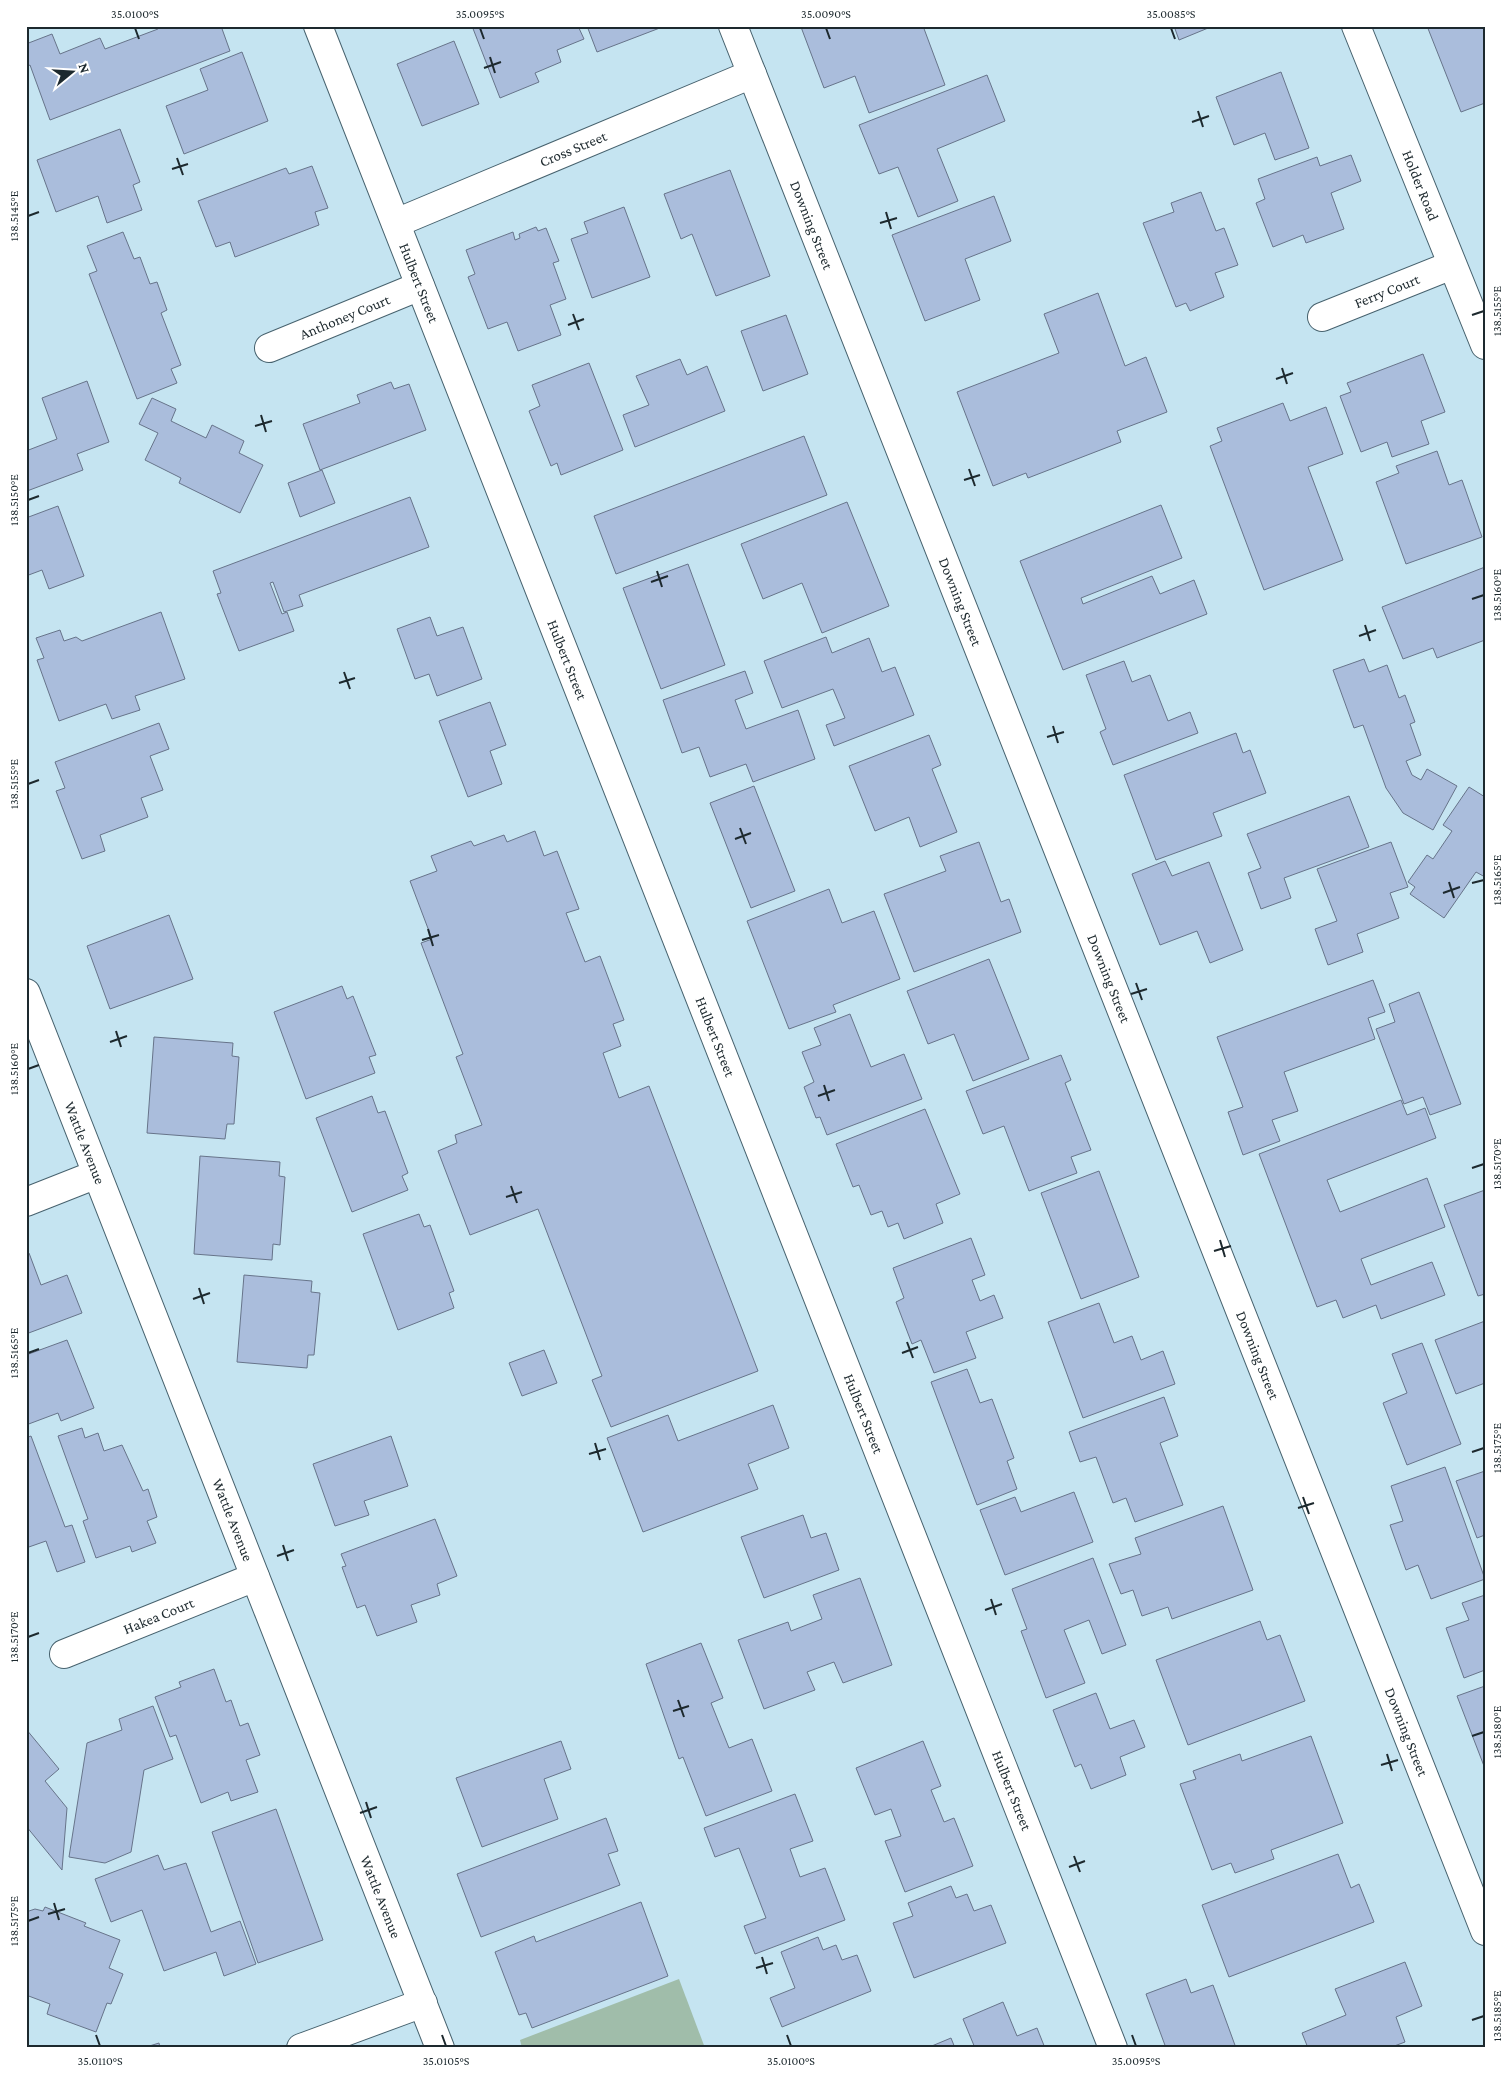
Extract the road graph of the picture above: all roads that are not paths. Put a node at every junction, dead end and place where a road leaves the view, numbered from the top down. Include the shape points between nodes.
1 (318, 26) edge
2 (733, 26) edge
3 (1356, 26) edge
4 (752, 74) junction
5 (396, 222) junction
6 (1452, 264) junction
7 (420, 286) junction
8 (1322, 317) dead end
9 (1485, 345) edge
10 (269, 348) dead end
11 (26, 993) edge
12 (97, 1174) junction
13 (26, 1202) edge
14 (255, 1577) junction
15 (64, 1654) dead end
16 (1485, 1931) edge
17 (423, 2003) junction
18 (301, 2048) edge
19 (440, 2048) edge
20 (1114, 2048) edge

1 - 5 street, Hulbert Street
2 - 4 street, Downing Street
3 - 6 street, Holder Road
4 - 5 street, Cross Street
4 - 16 street, Downing Street
5 - 7 street, Hulbert Street
6 - 8 street, Ferry Court
6 - 9 street, Holder Road
7 - 10 street, Anthoney Court
7 - 20 street, Hulbert Street
11 - 12 street, Wattle Avenue
12 - 13 street
12 - 14 street, Wattle Avenue
14 - 15 street, Hakea Court
14 - 17 street, Wattle Avenue
17 - 18 street
17 - 19 street, Wattle Avenue

